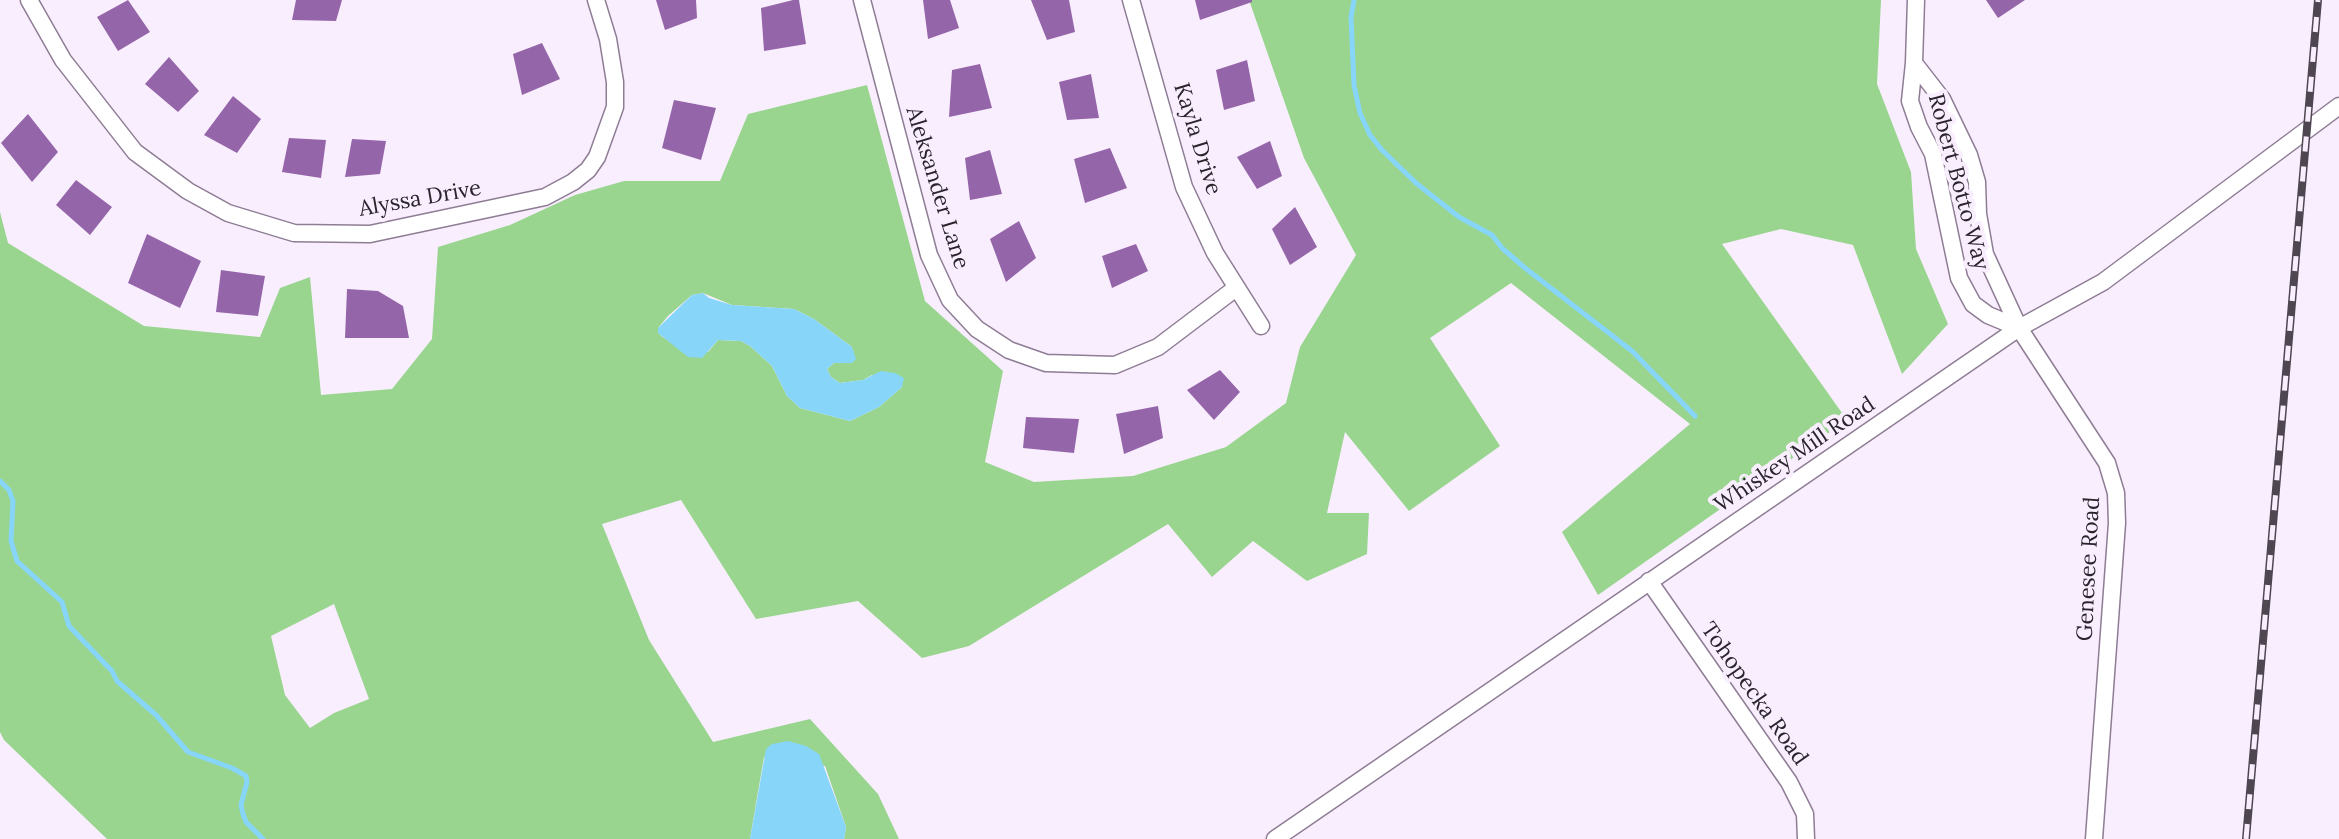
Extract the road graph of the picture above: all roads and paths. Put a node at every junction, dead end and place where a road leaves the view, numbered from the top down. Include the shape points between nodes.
1 (29, 0) edge
2 (596, 0) edge
3 (862, 0) edge
4 (1131, 0) edge
5 (1916, 0) edge
6 (1914, 63) junction
7 (2339, 106) edge
8 (1236, 288) junction
9 (1261, 326) dead end
10 (2019, 328) junction
11 (1649, 581) junction
12 (1275, 839) edge
13 (1806, 839) edge
14 (2094, 839) edge

1 - 2 street, Alyssa Drive via 63,60 135,152 188,191 228,213 294,233 370,234 545,197 588,170 615,107 608,39
3 - 8 street, Aleksander Lane via 929,255 950,300 977,329 1009,350 1046,363 1115,365 1158,347
4 - 8 street, Kayla Drive via 1184,187
5 - 6 street, Robert Botto Way
6 - 10 street, Robert Botto Way via 1942,99 1969,155 1985,254
6 - 10 street, Robert Botto Way via 1910,101 1936,165 1959,278 1973,304
7 - 10 street, Whiskey Mill Road via 2103,282
8 - 9 street, Kayla Drive
10 - 11 street, Whiskey Mill Road
10 - 14 street, Genesee Road via 2107,463 2116,493
11 - 12 street, Whiskey Mill Road
11 - 13 street, Tohopecka Road via 1789,782 1805,814

